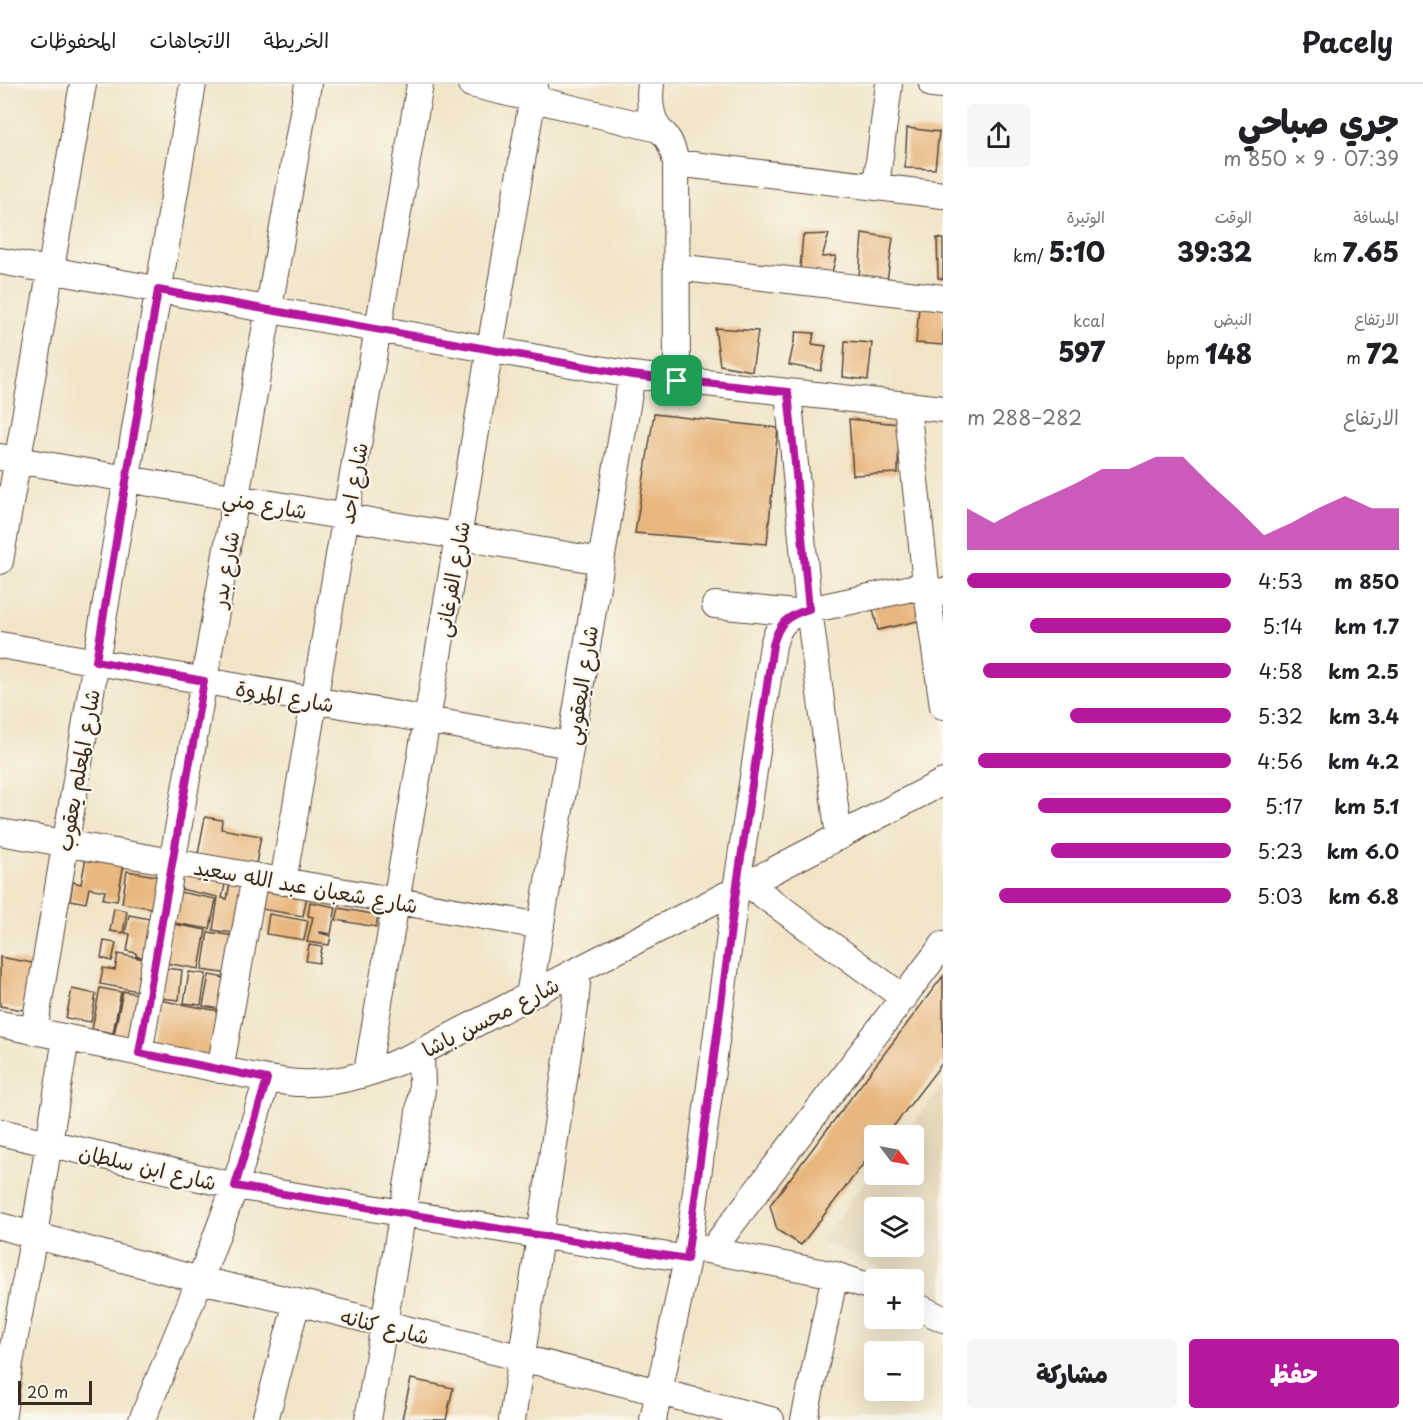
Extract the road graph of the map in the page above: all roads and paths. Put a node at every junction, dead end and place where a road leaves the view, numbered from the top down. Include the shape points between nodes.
1 (83, 84) edge
2 (193, 84) edge
3 (308, 84) edge
4 (420, 84) edge
5 (471, 84) edge
6 (651, 84) edge
7 (889, 84) edge
8 (932, 84) edge
9 (943, 85) edge
10 (534, 92) edge
11 (658, 129) junction
12 (675, 163) junction
13 (876, 186) junction
14 (943, 195) edge
15 (0, 261) edge
16 (676, 267) junction
17 (51, 270) junction
18 (158, 290) junction
19 (943, 298) edge
20 (269, 309) junction
21 (378, 329) junction
22 (491, 349) junction
23 (632, 375) junction
24 (677, 381) junction
25 (788, 392) junction
26 (907, 405) junction
27 (943, 409) edge
28 (9, 459) edge
29 (127, 479) junction
30 (236, 498) junction
31 (346, 517) junction
32 (459, 537) junction
33 (0, 561) edge
34 (601, 561) junction
35 (935, 591) edge
36 (715, 605) dead end
37 (802, 611) junction
38 (0, 645) edge
39 (96, 661) junction
40 (204, 681) junction
41 (314, 700) junction
42 (943, 705) edge
43 (427, 720) junction
44 (570, 745) junction
45 (943, 782) edge
46 (0, 832) edge
47 (839, 837) junction
48 (65, 843) junction
49 (172, 862) junction
50 (255, 876) junction
51 (283, 882) junction
52 (742, 887) junction
53 (396, 901) junction
54 (541, 926) junction
55 (943, 945) edge
56 (578, 970) junction
57 (529, 996) junction
58 (904, 998) junction
59 (0, 1024) edge
60 (34, 1031) junction
61 (66, 1038) junction
62 (421, 1052) junction
63 (139, 1053) junction
64 (220, 1070) junction
65 (367, 1073) junction
66 (267, 1079) junction
67 (0, 1132) edge
68 (49, 1143) junction
69 (235, 1186) junction
70 (403, 1213) junction
71 (0, 1226) edge
72 (34, 1235) junction
73 (540, 1235) junction
74 (696, 1252) junction
75 (835, 1275) junction
76 (200, 1280) junction
77 (864, 1285) edge
78 (297, 1302) junction
79 (924, 1310) edge
80 (943, 1319) edge
81 (383, 1324) junction
82 (521, 1358) junction
83 (5, 1362) edge
84 (659, 1392) junction
85 (2, 1420) edge
86 (142, 1420) edge
87 (265, 1420) edge
88 (368, 1420) edge
89 (512, 1420) edge
90 (653, 1420) edge
91 (771, 1420) edge
92 (804, 1420) edge

1 - 17 street
2 - 18 street, شارع المعلم يعقوب
3 - 20 street, شارع بدر
4 - 21 street, شارع احد
5 - 10 street
6 - 11 street via 650,105
7 - 13 street
8 - 9 street
10 - 11 street
10 - 22 street, شارع الفرغانى
11 - 12 street via 670,144
12 - 13 street
12 - 16 street
13 - 14 street
15 - 17 street
16 - 19 street
16 - 24 street
17 - 18 street
17 - 28 street
18 - 20 street
18 - 29 street, شارع المعلم يعقوب
20 - 21 street
20 - 30 street, شارع بدر
21 - 22 street
21 - 31 street, شارع احد
22 - 23 street
22 - 32 street, شارع الفرغانى
23 - 24 street
23 - 34 street, شارع اليعقوبى
24 - 25 street
25 - 26 street
25 - 37 street
26 - 27 street
26 - 35 street
28 - 29 street, شارع مني
28 - 33 street
29 - 30 street, شارع مني
29 - 39 street, شارع المعلم يعقوب
30 - 31 street, شارع مني
30 - 40 street, شارع بدر
31 - 32 street, شارع مني
31 - 41 street, شارع احد
32 - 34 street, شارع مني
32 - 43 street, شارع الفرغانى
34 - 44 street, شارع اليعقوبى
35 - 37 street via 912,588
35 - 42 street
36 - 37 street
37 - 47 street
37 - 52 street via 784,621 773,645
38 - 39 street, شارع المروة
39 - 40 street, شارع المروة
39 - 48 street, شارع المعلم يعقوب
40 - 41 street, شارع المروة
40 - 49 street, شارع بدر
41 - 43 street, شارع المروة
41 - 51 street, شارع احد
43 - 44 street, شارع المروة
43 - 53 street, شارع الفرغانى
44 - 54 street, شارع اليعقوبى
45 - 47 street, شارع محسن باشا
46 - 48 street, شارع شعبان عبد الله سعيد
47 - 52 street, شارع محسن باشا
48 - 49 street, شارع شعبان عبد الله سعيد
48 - 60 street, شارع المعلم يعقوب
49 - 50 street, شارع شعبان عبد الله سعيد
49 - 63 street, شارع بدر
50 - 51 street, شارع شعبان عبد الله سعيد
50 - 64 street
51 - 53 street, شارع شعبان عبد الله سعيد
52 - 56 street, شارع محسن باشا
52 - 58 street
52 - 74 street
53 - 54 street, شارع شعبان عبد الله سعيد
53 - 65 street, شارع الفرغانى
54 - 57 street, شارع اليعقوبى
55 - 58 street
56 - 57 street, شارع محسن باشا
56 - 73 street
57 - 62 street, شارع محسن باشا
58 - 74 street
59 - 60 street, شارع محسن باشا
60 - 61 street, شارع محسن باشا
61 - 63 street, شارع محسن باشا
61 - 68 street
62 - 65 street, شارع محسن باشا
62 - 70 street via 422,1089
63 - 64 street, شارع محسن باشا
64 - 66 street, شارع محسن باشا
65 - 66 street, شارع محسن باشا via 301,1083
66 - 69 street
67 - 68 street, شارع ابن سلطان
68 - 69 street, شارع ابن سلطان
68 - 72 street
69 - 70 street, شارع ابن سلطان
69 - 76 street
70 - 73 street, شارع ابن سلطان
70 - 81 street
71 - 72 street, شارع كنانه
72 - 76 street, شارع كنانه
72 - 83 street
73 - 74 street, شارع ابن سلطان
73 - 82 street
74 - 75 street, شارع ابن سلطان
74 - 84 street
75 - 77 street, شارع ابن سلطان
75 - 92 street
76 - 78 street, شارع كنانه
76 - 86 street
78 - 81 street, شارع كنانه
78 - 87 street
79 - 80 street
81 - 82 street, شارع كنانه
81 - 88 street
82 - 84 street, شارع كنانه
82 - 89 street
83 - 85 street
84 - 90 street
84 - 91 street, شارع كنانه

